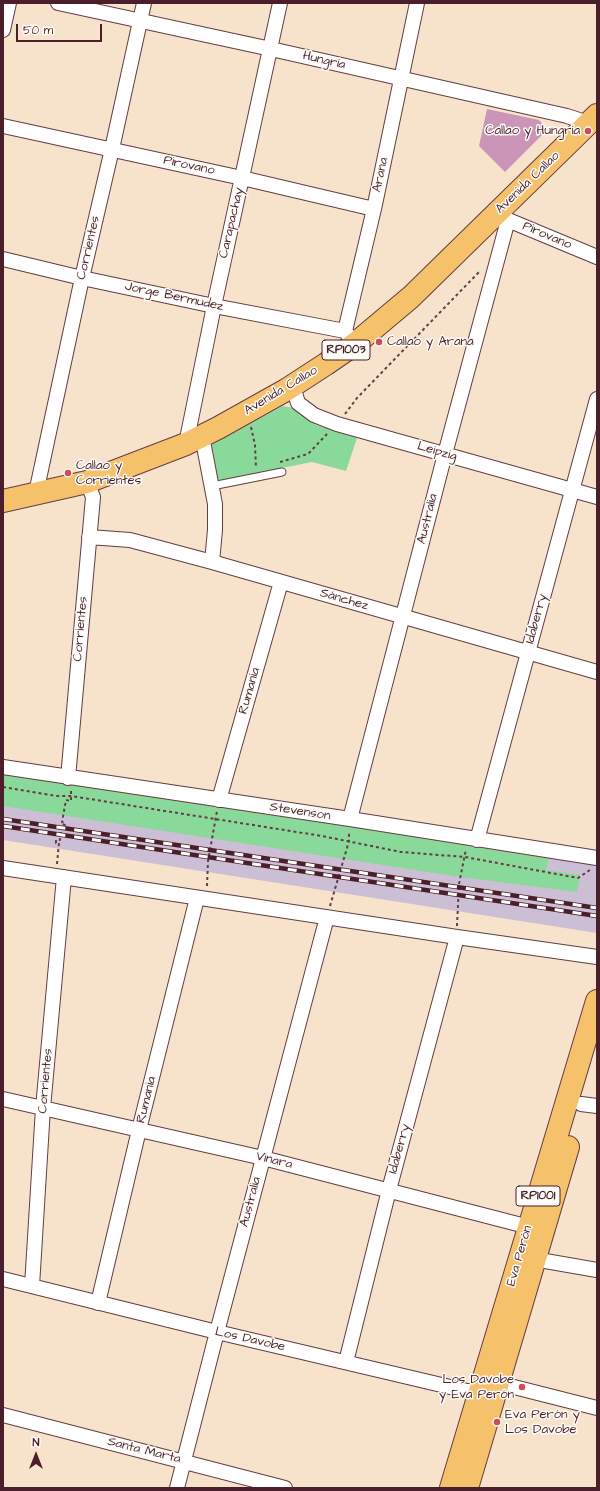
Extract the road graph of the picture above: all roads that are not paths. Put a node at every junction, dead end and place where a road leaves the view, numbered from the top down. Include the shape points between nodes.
1 (9, 3) edge
2 (58, 3) edge
3 (144, 3) edge
4 (280, 3) edge
5 (417, 3) edge
6 (140, 21) junction
7 (3, 30) edge
8 (271, 49) junction
9 (401, 78) junction
10 (593, 119) edge
11 (3, 126) edge
12 (112, 149) junction
13 (242, 178) junction
14 (374, 209) junction
15 (504, 215) junction
16 (597, 257) edge
17 (3, 259) edge
18 (82, 278) junction
19 (214, 306) junction
20 (350, 337) junction
21 (293, 386) junction
22 (597, 399) edge
23 (194, 440) junction
24 (445, 454) junction
25 (282, 472) dead end
26 (87, 482) junction
27 (212, 486) junction
28 (572, 490) junction
29 (36, 494) junction
30 (597, 497) edge
31 (3, 501) edge
32 (89, 537) junction
33 (212, 562) junction
34 (281, 582) junction
35 (403, 617) junction
36 (528, 652) junction
37 (597, 672) edge
38 (3, 767) edge
39 (68, 778) junction
40 (219, 800) junction
41 (350, 819) junction
42 (472, 839) junction
43 (594, 864) edge
44 (3, 868) edge
45 (60, 876) junction
46 (202, 898) junction
47 (327, 917) junction
48 (457, 937) junction
49 (597, 957) edge
50 (597, 1001) edge
51 (597, 1047) edge
52 (3, 1099) edge
53 (589, 1105) edge
54 (43, 1108) junction
55 (139, 1130) junction
56 (263, 1158) junction
57 (389, 1190) junction
58 (536, 1229) junction
59 (528, 1258) junction
60 (597, 1270) edge
61 (3, 1279) edge
62 (32, 1286) junction
63 (98, 1303) junction
64 (217, 1332) junction
65 (346, 1362) junction
66 (489, 1389) junction
67 (597, 1408) edge
68 (3, 1415) edge
69 (184, 1461) junction
70 (177, 1488) edge
71 (285, 1488) edge
72 (451, 1488) edge
73 (467, 1488) edge

1 - 7 street
2 - 6 street, Hungría
3 - 6 street, Corrientes
4 - 8 street, Carapachay
5 - 9 street, Arana
6 - 8 street, Hungría
6 - 12 street, Corrientes
8 - 9 street, Hungría
8 - 13 street, Carapachay
9 - 10 street, Hungría via 567,116
9 - 14 street, Arana
10 - 15 main road, Avenida Callao / RP1003
11 - 12 street, Pirovano
12 - 13 street, Pirovano
12 - 18 street, Corrientes
13 - 14 street, Pirovano
13 - 19 street, Carapachay
14 - 20 street, Arana
15 - 16 street, Pirovano
15 - 20 main road, Avenida Callao / RP1003 via 411,297
15 - 24 street, Australia
17 - 18 street, Jorge Bermudez
18 - 19 street, Jorge Bermudez
18 - 29 street, Corrientes
19 - 20 street, Jorge Bermudez
19 - 23 street, Carapachay
20 - 21 main road, Avenida Callao / RP1003
21 - 23 main road, Avenida Callao / RP1003
21 - 24 street, Leipzig via 298,403 314,415 336,424
22 - 28 street, Idaberry
23 - 26 main road, Avenida Callao / RP1003
23 - 27 street
24 - 28 street, Leipzig
24 - 35 street, Australia
25 - 27 lane
26 - 29 main road, Avenida Callao / RP1003
26 - 32 street, Corrientes via 93,496
27 - 33 street via 215,504
28 - 30 street, Leipzig
28 - 36 street, Idaberry
29 - 31 main road, Avenida Callao / RP1003
32 - 33 street, Sánchez via 130,540
32 - 39 street, Corrientes
33 - 34 street, Sánchez
34 - 35 street, Sánchez
34 - 40 street, Rumania
35 - 36 street, Sánchez
35 - 41 street, Australia
36 - 37 street, Sánchez
36 - 42 street, Idaberry
38 - 39 street, Stevenson
39 - 40 street, Stevenson
40 - 41 street, Stevenson
41 - 42 street, Stevenson
42 - 43 street, Stevenson
44 - 45 street
45 - 46 street
45 - 54 street, Corrientes
46 - 47 street
46 - 55 street, Rumania
47 - 48 street
47 - 56 street, Australia
48 - 49 street
48 - 57 street, Idaberry
50 - 58 main road, Eva Perón / RP1001
51 - 53 main road, Eva Perón / RP1001
52 - 54 street, Vinara
53 - 58 main road, Eva Perón / RP1001
54 - 55 street, Vinara
54 - 62 street, Corrientes
55 - 56 street, Vinara
55 - 63 street, Rumania
56 - 57 street, Vinara
56 - 64 street, Australia
57 - 58 street, Vinara
57 - 65 street, Idaberry
58 - 59 main road, Eva Perón / RP1001
59 - 60 street
59 - 66 main road, Eva Perón / RP1001
61 - 62 street, Los Davobe
62 - 63 street, Los Davobe
63 - 64 street, Los Davobe
64 - 65 street, Los Davobe
64 - 69 street, Australia
65 - 66 street, Los Davobe via 467,1391
66 - 67 street, Los Davobe via 510,1386
66 - 72 main road, Eva Perón / RP1001
66 - 73 main road, Eva Perón / RP1001
68 - 69 street, Santa Marta
69 - 70 street, Australia
69 - 71 street, Santa Marta

